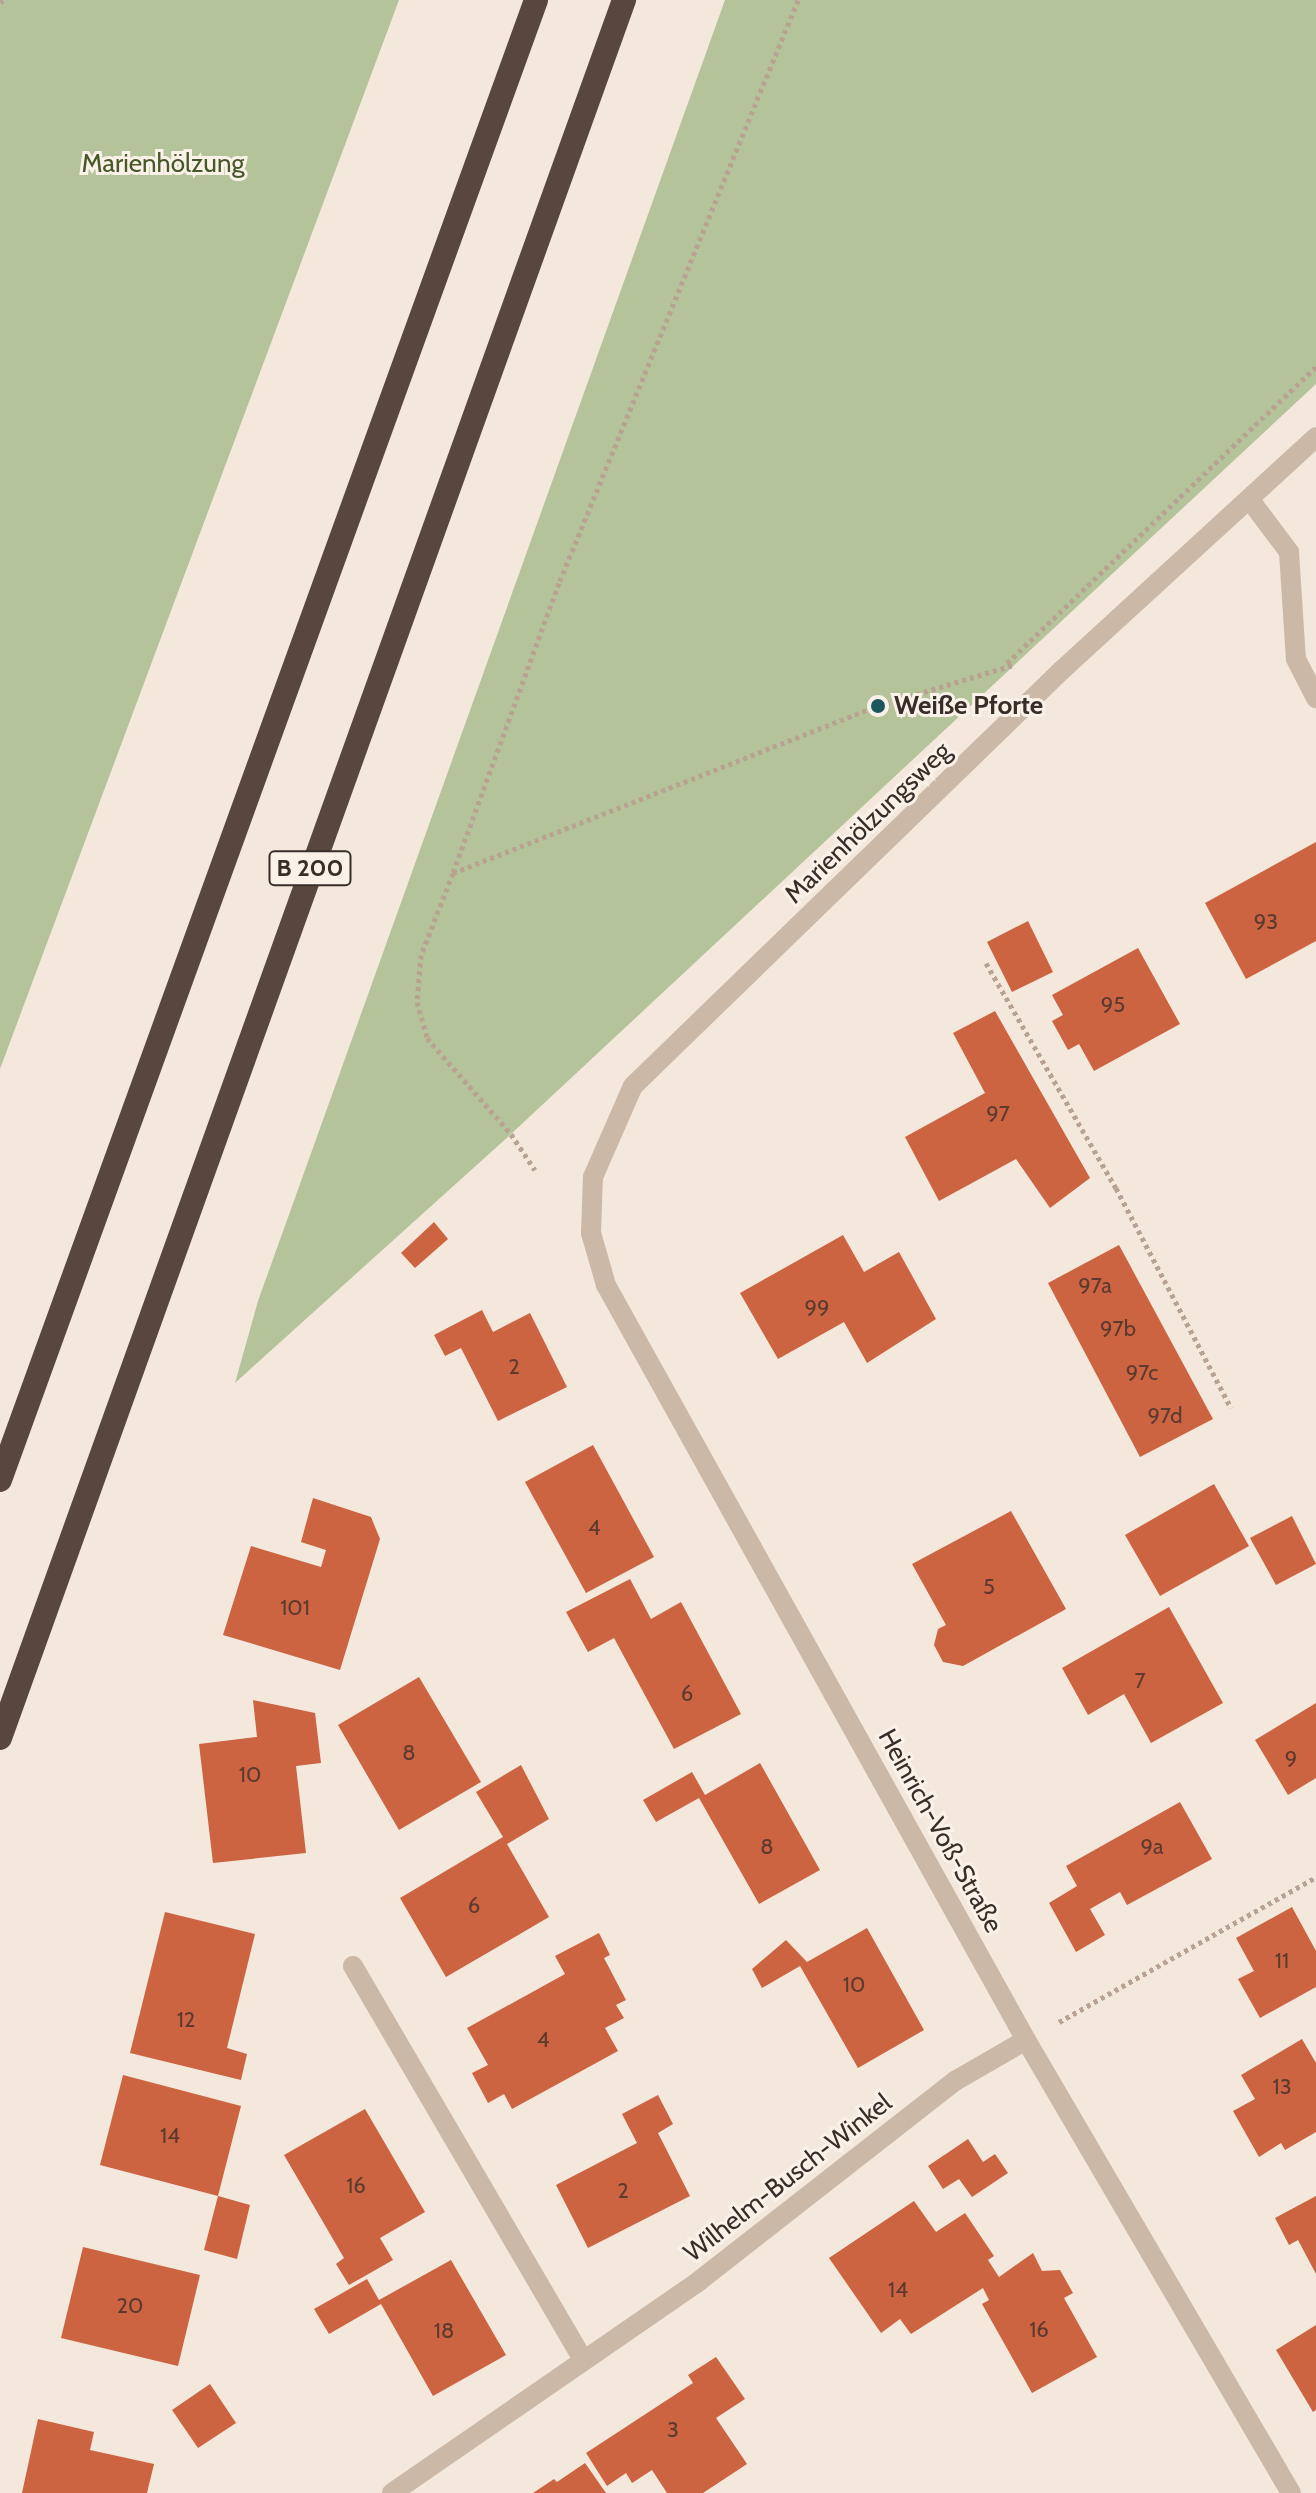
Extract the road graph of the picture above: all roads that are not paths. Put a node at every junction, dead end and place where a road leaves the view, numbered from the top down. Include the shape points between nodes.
1 (536, 0) edge
2 (624, 0) edge
3 (1316, 437) edge
4 (1250, 500) junction
5 (1316, 698) edge
6 (593, 1177) joint
7 (0, 1480) edge
8 (0, 1738) edge
9 (353, 1966) dead end
10 (1026, 2040) junction
11 (583, 2359) junction
12 (392, 2493) edge
13 (1291, 2493) edge

1 - 7 highway, B 200
2 - 8 highway, B 200
3 - 4 street, Marienhölzungsweg
4 - 5 street via 1289,552 1296,659
4 - 6 street, Marienhölzungsweg via 1062,670 633,1086
6 - 10 street, Heinrich-Voß-Straße via 591,1233 606,1285
9 - 11 street
10 - 11 street, Wilhelm-Busch-Winkel via 955,2081 699,2281
10 - 13 street, Heinrich-Voß-Straße
11 - 12 street, Wilhelm-Busch-Winkel

